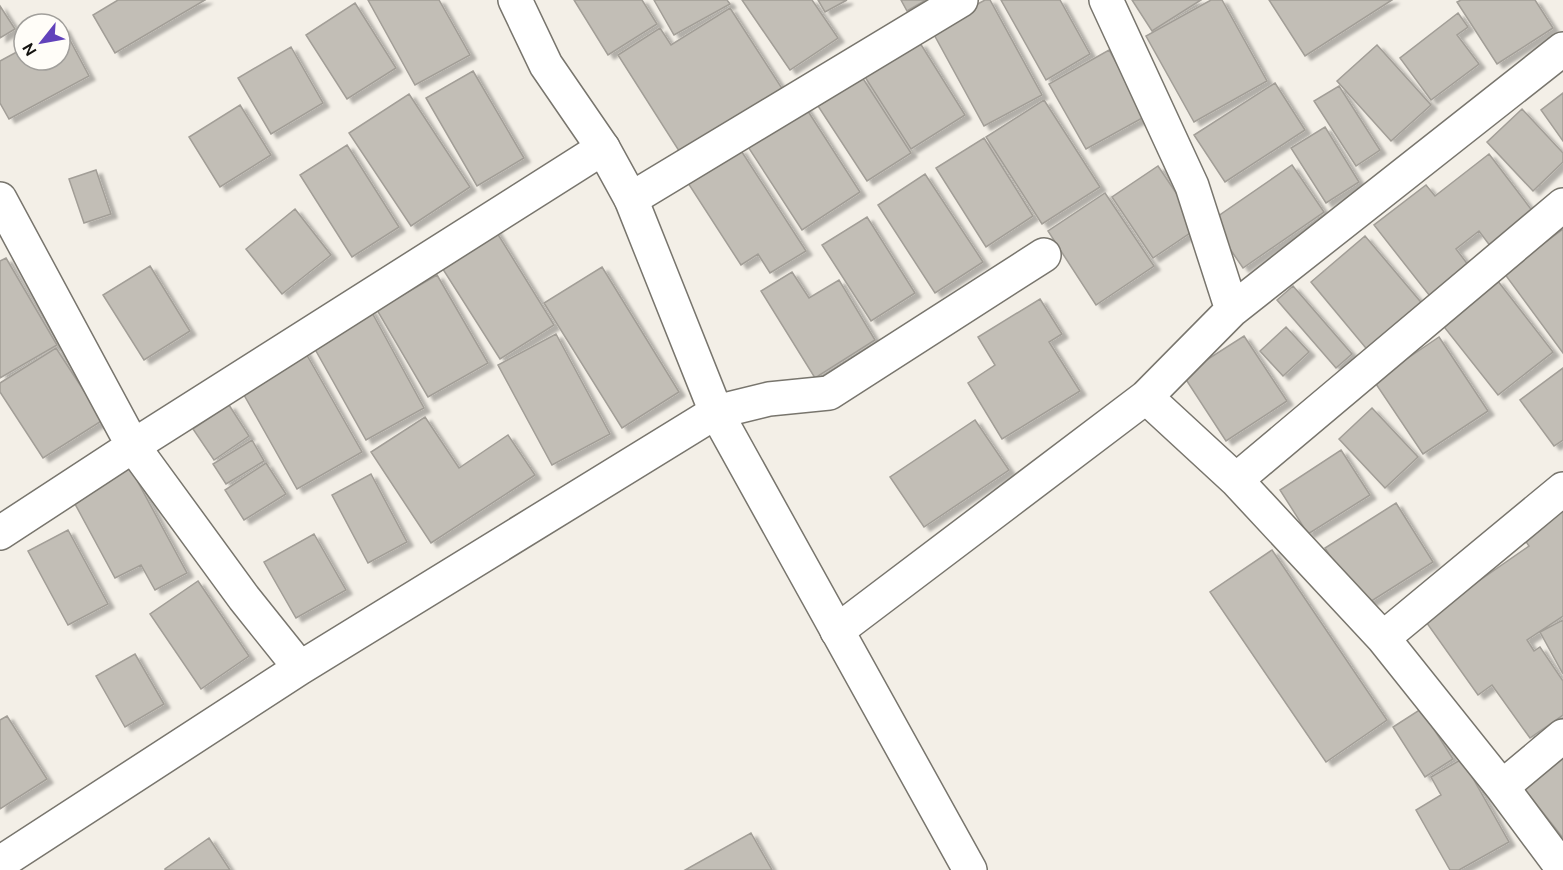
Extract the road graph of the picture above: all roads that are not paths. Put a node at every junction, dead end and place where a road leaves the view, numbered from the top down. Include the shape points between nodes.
1 (515, 0) edge
2 (961, 0) edge
3 (1106, 0) edge
4 (1563, 49) edge
5 (603, 148) junction
6 (631, 199) junction
7 (0, 200) edge
8 (1563, 206) edge
9 (1044, 255) dead end
10 (1233, 310) junction
11 (1146, 397) junction
12 (716, 412) junction
13 (133, 446) junction
14 (1236, 480) junction
15 (1563, 489) edge
16 (0, 533) edge
17 (837, 631) junction
18 (1383, 638) junction
19 (300, 668) junction
20 (1563, 736) edge
21 (1502, 787) junction
22 (0, 863) edge
23 (1563, 869) edge
24 (969, 870) edge

1 - 5 street via 546,65
2 - 6 street
3 - 10 street via 1192,186
4 - 10 street
5 - 6 street
5 - 13 street
6 - 12 street
7 - 13 street
8 - 14 street
9 - 12 street via 829,393 769,399
10 - 11 street
11 - 14 street
11 - 17 street
12 - 17 street
12 - 19 street
13 - 16 street
13 - 19 street
14 - 18 street
15 - 18 street
17 - 24 street
18 - 21 street
19 - 22 street
20 - 21 street
21 - 23 street

